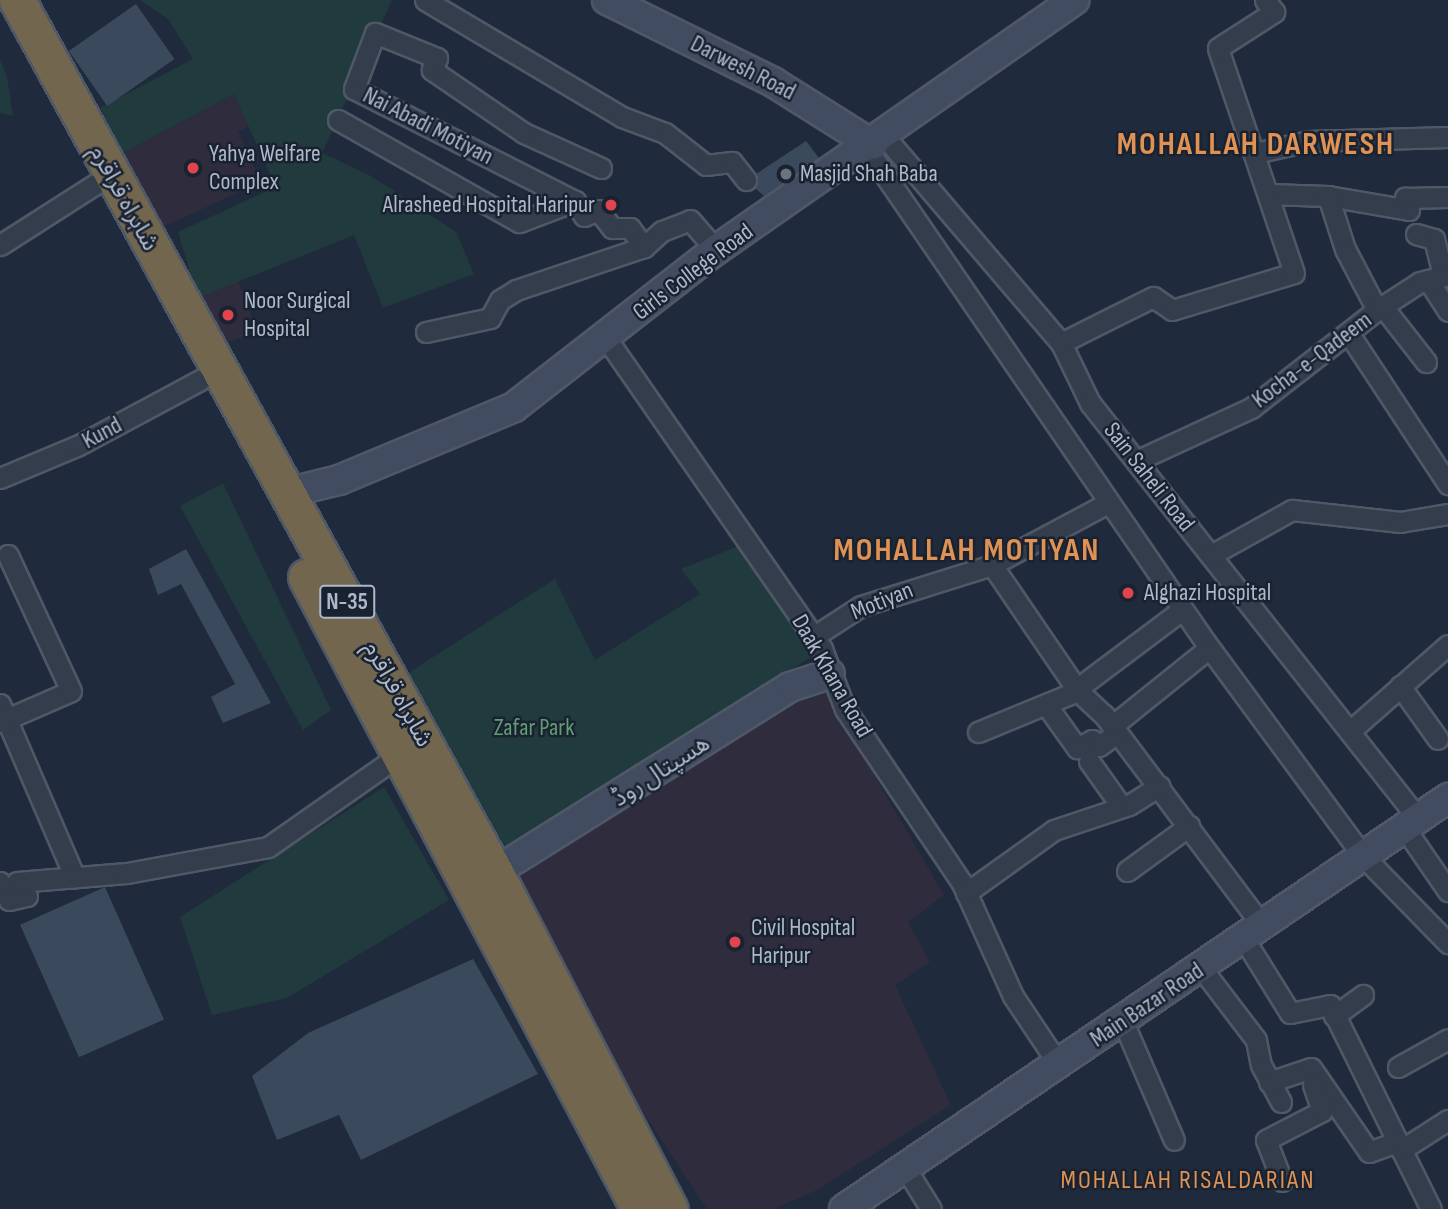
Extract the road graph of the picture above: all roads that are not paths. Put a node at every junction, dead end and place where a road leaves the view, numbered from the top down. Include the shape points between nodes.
1 (1, 0) edge
2 (17, 0) edge
3 (425, 0) edge
4 (607, 0) edge
5 (1074, 0) edge
6 (1265, 0) edge
7 (338, 120) dead end
8 (1448, 137) edge
9 (875, 144) junction
10 (1255, 153) junction
11 (601, 168) dead end
12 (746, 180) dead end
13 (97, 183) junction
14 (1268, 194) junction
15 (1328, 196) junction
16 (1448, 197) edge
17 (575, 201) junction
18 (1416, 234) dead end
19 (0, 245) edge
20 (644, 247) junction
21 (716, 250) junction
22 (1440, 277) edge
23 (1380, 308) junction
24 (1448, 311) edge
25 (426, 332) dead end
26 (1349, 334) junction
27 (606, 338) junction
28 (1061, 343) junction
29 (1426, 362) dead end
30 (200, 380) junction
31 (1136, 461) junction
32 (0, 478) edge
33 (1448, 484) edge
34 (286, 492) junction
35 (1106, 504) junction
36 (1448, 514) edge
37 (8, 555) dead end
38 (1211, 555) junction
39 (992, 565) junction
40 (1182, 610) junction
41 (814, 637) junction
42 (1448, 645) edge
43 (1209, 648) junction
44 (830, 674) junction
45 (1074, 685) junction
46 (1400, 686) junction
47 (1047, 706) junction
48 (2, 715) edge
49 (1114, 729) junction
50 (978, 732) dead end
51 (1350, 732) junction
52 (1437, 739) dead end
53 (401, 754) junction
54 (1088, 761) dead end
55 (1159, 786) junction
56 (1448, 798) edge
57 (1121, 806) junction
58 (1410, 822) junction
59 (1189, 826) junction
60 (1363, 856) junction
61 (1127, 871) dead end
62 (495, 872) junction
63 (75, 878) junction
64 (0, 882) edge
65 (1448, 891) edge
66 (966, 893) junction
67 (1253, 933) junction
68 (1448, 943) edge
69 (1202, 969) junction
70 (1363, 995) dead end
71 (1334, 1016) junction
72 (1124, 1024) junction
73 (1448, 1039) edge
74 (1058, 1062) junction
75 (1398, 1067) dead end
76 (1306, 1071) junction
77 (1269, 1082) junction
78 (1282, 1102) dead end
79 (1448, 1120) edge
80 (1174, 1140) dead end
81 (1399, 1146) junction
82 (906, 1169) junction
83 (1282, 1181) dead end
84 (639, 1209) edge
85 (670, 1209) edge
86 (844, 1209) edge
87 (931, 1209) edge
88 (1431, 1209) edge

1 - 13 highway, شاہراہ قراقرم / N-35
2 - 34 highway, شاہراہ قراقرم / N-35
3 - 12 street via 622,117 665,132 706,165 732,162
4 - 9 main road, Darwesh Road via 773,82
5 - 9 main road, Girls College Road
6 - 10 street via 1274,12 1218,48
7 - 17 street, Nai Abadi Motiyan via 519,222
8 - 10 street via 1309,141
9 - 21 main road, Girls College Road
9 - 28 street, Sain Saheli Road
9 - 35 street, Sain Saheli Road
10 - 14 street
11 - 17 street, Nai Abadi Motiyan via 518,129 432,70 437,58 375,33 354,89
13 - 19 street
13 - 30 highway, شاہراہ قراقرم / N-35
14 - 15 street
14 - 28 street via 1294,273 1172,310 1153,297
15 - 16 street via 1409,210 1405,198
15 - 23 street via 1345,249
17 - 20 street, Nai Abadi Motiyan via 584,216 598,210 612,229 630,228
18 - 22 street via 1434,239
20 - 21 street via 662,231 690,220
20 - 25 street via 516,290 500,300 490,318
21 - 27 main road, Girls College Road
22 - 23 street, Kocha-e-Qadeem
22 - 24 street
23 - 26 street, Kocha-e-Qadeem
23 - 29 street
26 - 31 street, Kocha-e-Qadeem via 1251,408
26 - 33 street
27 - 34 main road, Girls College Road via 514,407 339,481
27 - 41 street, Daak Khana Road
28 - 31 street, Sain Saheli Road via 1090,403
30 - 32 street, Kund via 77,446
30 - 53 highway, شاہراہ قراقرم / N-35
31 - 38 street, Sain Saheli Road
34 - 62 highway, شاہراہ قراقرم / N-35
35 - 39 street, Motiyan
35 - 40 street, Sain Saheli Road
36 - 38 street via 1400,522 1292,510
37 - 48 street via 71,691
38 - 51 street, Sain Saheli Road
39 - 41 street, Motiyan via 901,589
39 - 45 street
40 - 43 street, Sain Saheli Road
40 - 45 street
41 - 44 street, Daak Khana Road
42 - 46 street
43 - 49 street
43 - 60 street, Sain Saheli Road
44 - 62 main road, ھسپتال روڈ via 790,687
44 - 66 street, Daak Khana Road via 889,781
45 - 47 street
45 - 49 street
46 - 51 street
46 - 52 street
47 - 49 street via 1077,748 1092,740 1099,746
47 - 50 street
48 - 63 street
49 - 55 street
51 - 58 street, Sain Saheli Road
53 - 63 street via 268,847
53 - 84 highway, شاہراہ قراقرم / N-35
54 - 57 street
55 - 57 street
55 - 59 street
56 - 58 main road, Main Bazar Road
57 - 66 street via 1054,830
58 - 60 main road, Main Bazar Road
58 - 65 street, Sain Saheli Road
59 - 61 street
59 - 67 street
60 - 67 main road, Main Bazar Road
60 - 68 street, Sain Saheli Road
62 - 85 highway, شاہراہ قراقرم / N-35
63 - 64 street via 17,882 27,896 9,900
66 - 74 street, Daak Khana Road via 1013,996
67 - 69 main road, Main Bazar Road
67 - 71 street via 1290,1013 1325,1002
69 - 72 main road, Main Bazar Road
69 - 77 street via 1256,1041
70 - 71 street
71 - 81 street
72 - 74 main road, Main Bazar Road
72 - 80 street
73 - 75 street
74 - 82 main road, Main Bazar Road
76 - 77 street
76 - 81 street via 1314,1069 1369,1152
76 - 83 street via 1323,1109 1266,1140
77 - 78 street
79 - 81 street
81 - 88 street
82 - 86 main road, Main Bazar Road
82 - 87 street

